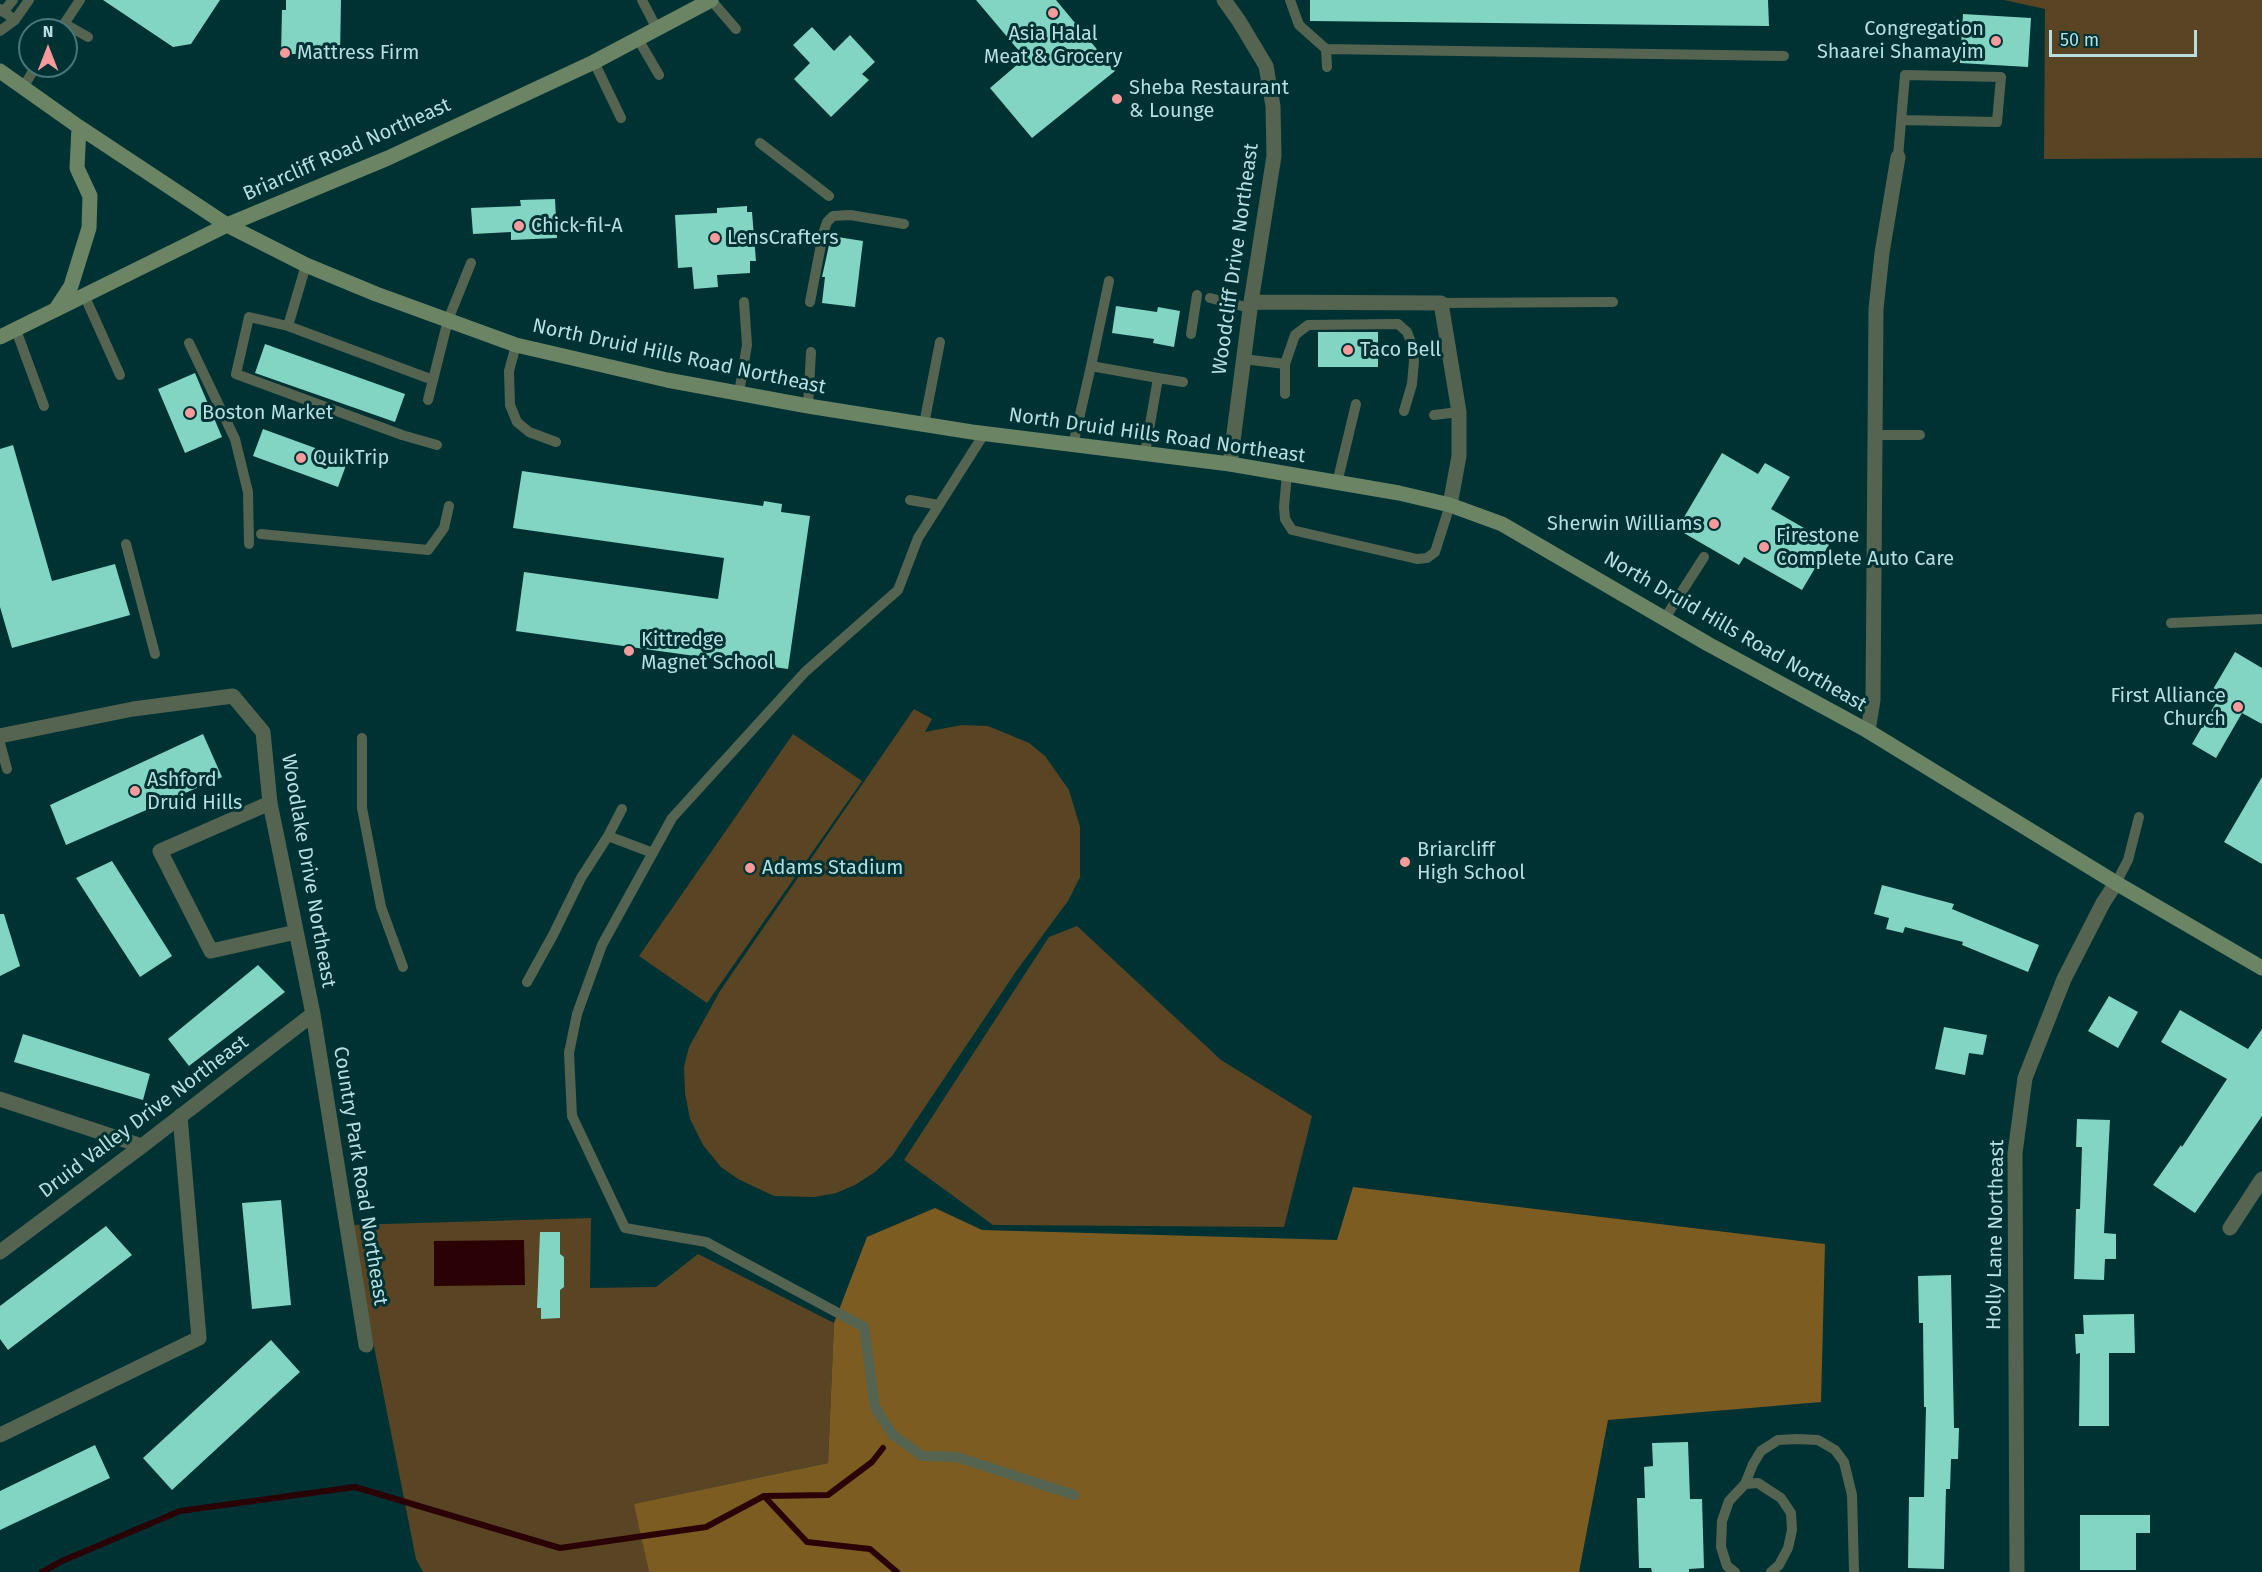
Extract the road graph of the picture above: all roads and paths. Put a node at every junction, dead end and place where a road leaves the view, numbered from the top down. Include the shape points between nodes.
1 (13, 0) edge
2 (29, 0) edge
3 (80, 0) edge
4 (642, 0) edge
5 (711, 0) edge
6 (1224, 0) edge
7 (1290, 0) edge
8 (2, 10) edge
9 (69, 18) edge
10 (15, 20) junction
11 (657, 29) junction
12 (736, 29) dead end
13 (0, 31) edge
14 (78, 33) edge
15 (88, 37) dead end
16 (638, 39) junction
17 (1326, 49) junction
18 (1784, 56) dead end
19 (594, 62) junction
20 (1327, 67) dead end
21 (0, 71) edge
22 (659, 75) dead end
23 (29, 78) edge
24 (24, 86) junction
25 (621, 118) dead end
26 (1901, 120) junction
27 (79, 128) junction
28 (760, 143) dead end
29 (1898, 158) joint
30 (829, 196) dead end
31 (904, 224) dead end
32 (227, 225) junction
33 (471, 263) dead end
34 (306, 265) junction
35 (1109, 281) dead end
36 (1197, 295) dead end
37 (85, 297) junction
38 (1210, 298) dead end
39 (744, 302) dead end
40 (1613, 302) dead end
41 (810, 303) dead end
42 (1441, 303) junction
43 (1251, 305) junction
44 (54, 312) junction
45 (448, 320) junction
46 (288, 326) junction
47 (16, 330) junction
48 (1191, 334) dead end
49 (0, 337) edge
50 (940, 342) dead end
51 (189, 343) dead end
52 (516, 345) junction
53 (811, 352) dead end
54 (1243, 359) junction
55 (1285, 364) junction
56 (1091, 366) junction
57 (120, 375) dead end
58 (1158, 378) junction
59 (433, 380) junction
60 (1183, 382) dead end
61 (739, 393) junction
62 (1285, 394) dead end
63 (428, 400) dead end
64 (1356, 404) dead end
65 (44, 406) dead end
66 (808, 406) junction
67 (1404, 411) dead end
68 (1459, 412) junction
69 (1434, 415) dead end
70 (924, 424) junction
71 (984, 434) junction
72 (1875, 435) junction
73 (1920, 435) dead end
74 (556, 442) dead end
75 (436, 445) dead end
76 (1073, 445) junction
77 (1145, 453) junction
78 (1230, 464) junction
79 (1287, 474) junction
80 (1337, 483) junction
81 (910, 500) dead end
82 (939, 505) junction
83 (1450, 505) junction
84 (449, 506) dead end
85 (261, 534) dead end
86 (126, 544) dead end
87 (249, 544) dead end
88 (1704, 557) dead end
89 (1665, 618) junction
90 (2262, 620) edge
91 (2171, 623) dead end
92 (155, 654) dead end
93 (1868, 731) junction
94 (0, 736) edge
95 (362, 738) dead end
96 (0, 743) edge
97 (7, 769) dead end
98 (270, 803) junction
99 (622, 809) dead end
100 (2139, 818) dead end
101 (608, 836) junction
102 (652, 853) junction
103 (2116, 883) junction
104 (296, 932) junction
105 (403, 967) dead end
106 (2262, 968) edge
107 (527, 982) dead end
108 (313, 1014) junction
109 (0, 1099) edge
110 (180, 1116) junction
111 (142, 1146) junction
112 (2262, 1179) edge
113 (2230, 1228) dead end
114 (0, 1252) edge
115 (366, 1345) dead end
116 (0, 1435) edge
117 (1745, 1484) junction
118 (1074, 1495) dead end
119 (1735, 1572) edge
120 (1771, 1572) edge
121 (1854, 1572) edge
122 (2017, 1572) edge

1 - 8 lane
2 - 10 lane
3 - 9 lane
4 - 11 lane
5 - 11 main road, Briarcliff Road Northeast
5 - 12 lane
6 - 43 street, Woodcliff Drive Northeast via 1266,66 1273,106 1274,156
7 - 17 lane via 1299,25
8 - 10 lane
10 - 13 lane
11 - 16 main road, Briarcliff Road Northeast
14 - 15 lane
16 - 19 main road, Briarcliff Road Northeast
16 - 22 lane
17 - 18 lane
17 - 20 lane
19 - 25 lane
19 - 32 main road, Briarcliff Road Northeast via 396,154
21 - 24 main road, North Druid Hills Road Northeast
23 - 24 lane
24 - 27 main road, North Druid Hills Road Northeast
26 - 26 lane via 1905,75 2001,77 1997,122
26 - 29 lane
27 - 32 main road, North Druid Hills Road Northeast
27 - 44 main road via 77,168 90,196 89,228 71,286
28 - 30 lane
29 - 72 street via 1876,309
31 - 41 lane via 833,216 823,234
32 - 34 main road, North Druid Hills Road Northeast
32 - 37 main road, Briarcliff Road Northeast
33 - 45 lane
34 - 45 main road, North Druid Hills Road Northeast
34 - 46 lane
35 - 56 lane
36 - 48 lane
37 - 44 main road, Briarcliff Road Northeast
37 - 57 lane
38 - 43 lane
39 - 61 lane via 747,345
40 - 42 lane
42 - 43 street
42 - 68 street
43 - 54 street, Woodcliff Drive Northeast
44 - 47 main road, Briarcliff Road Northeast
45 - 52 main road, North Druid Hills Road Northeast
45 - 59 lane
46 - 59 lane
46 - 75 lane via 249,317 237,374
47 - 49 main road, Briarcliff Road Northeast
47 - 65 lane
50 - 70 lane
51 - 87 lane via 235,439 248,492
52 - 61 main road, North Druid Hills Road Northeast
52 - 74 lane via 509,371 510,405 517,422 529,432
53 - 66 lane
54 - 55 lane
54 - 78 street, Woodcliff Drive Northeast
55 - 62 lane
55 - 67 lane via 1295,335 1308,325 1398,324 1412,342 1414,360
56 - 58 lane
56 - 76 lane
58 - 60 lane
58 - 77 lane
59 - 63 lane
61 - 66 main road, North Druid Hills Road Northeast
64 - 80 lane
66 - 70 main road, North Druid Hills Road Northeast
68 - 69 lane
68 - 83 street via 1459,456
70 - 71 main road, North Druid Hills Road Northeast
71 - 76 main road, North Druid Hills Road Northeast
71 - 82 lane
72 - 73 lane
72 - 93 street via 1873,700
76 - 77 main road, North Druid Hills Road Northeast
77 - 78 main road, North Druid Hills Road Northeast
78 - 79 main road, North Druid Hills Road Northeast
79 - 80 main road, North Druid Hills Road Northeast
79 - 83 lane via 1285,519 1292,530 1418,559 1435,552
80 - 83 main road, North Druid Hills Road Northeast
81 - 82 lane
82 - 102 lane via 918,538 898,590 805,672 672,818
83 - 89 main road, North Druid Hills Road Northeast via 1502,524
84 - 85 lane via 444,528 428,550
86 - 92 lane
88 - 89 lane
89 - 93 main road, North Druid Hills Road Northeast
90 - 91 lane
93 - 103 main road, North Druid Hills Road Northeast
94 - 98 street, Woodlake Drive Northeast via 133,709 233,696 263,732
95 - 105 lane via 362,808 381,907
96 - 97 lane
98 - 104 street, Woodlake Drive Northeast
98 - 104 street via 160,851 212,951
99 - 101 lane
100 - 103 lane via 2128,860
101 - 102 lane
101 - 107 lane via 581,878
102 - 118 lane via 602,945 577,1014 569,1053 572,1116 625,1228 706,1242 864,1327 875,1407 892,1434 922,1456 957,1457
103 - 106 main road, North Druid Hills Road Northeast
103 - 122 street, Holly Lane Northeast via 2064,979 2025,1078 2015,1153
104 - 108 street, Woodlake Drive Northeast
108 - 110 street, Druid Valley Drive Northeast
108 - 115 street, Country Park Road Northeast
109 - 111 street
110 - 111 street, Druid Valley Drive Northeast
110 - 116 street via 199,1338
111 - 114 street, Druid Valley Drive Northeast
112 - 113 street
117 - 119 lane via 1729,1501 1722,1521 1721,1547 1727,1566
117 - 120 lane via 1758,1484 1781,1498 1791,1514 1788,1548
117 - 121 lane via 1761,1452 1778,1440 1818,1440 1835,1450 1844,1462 1852,1495

